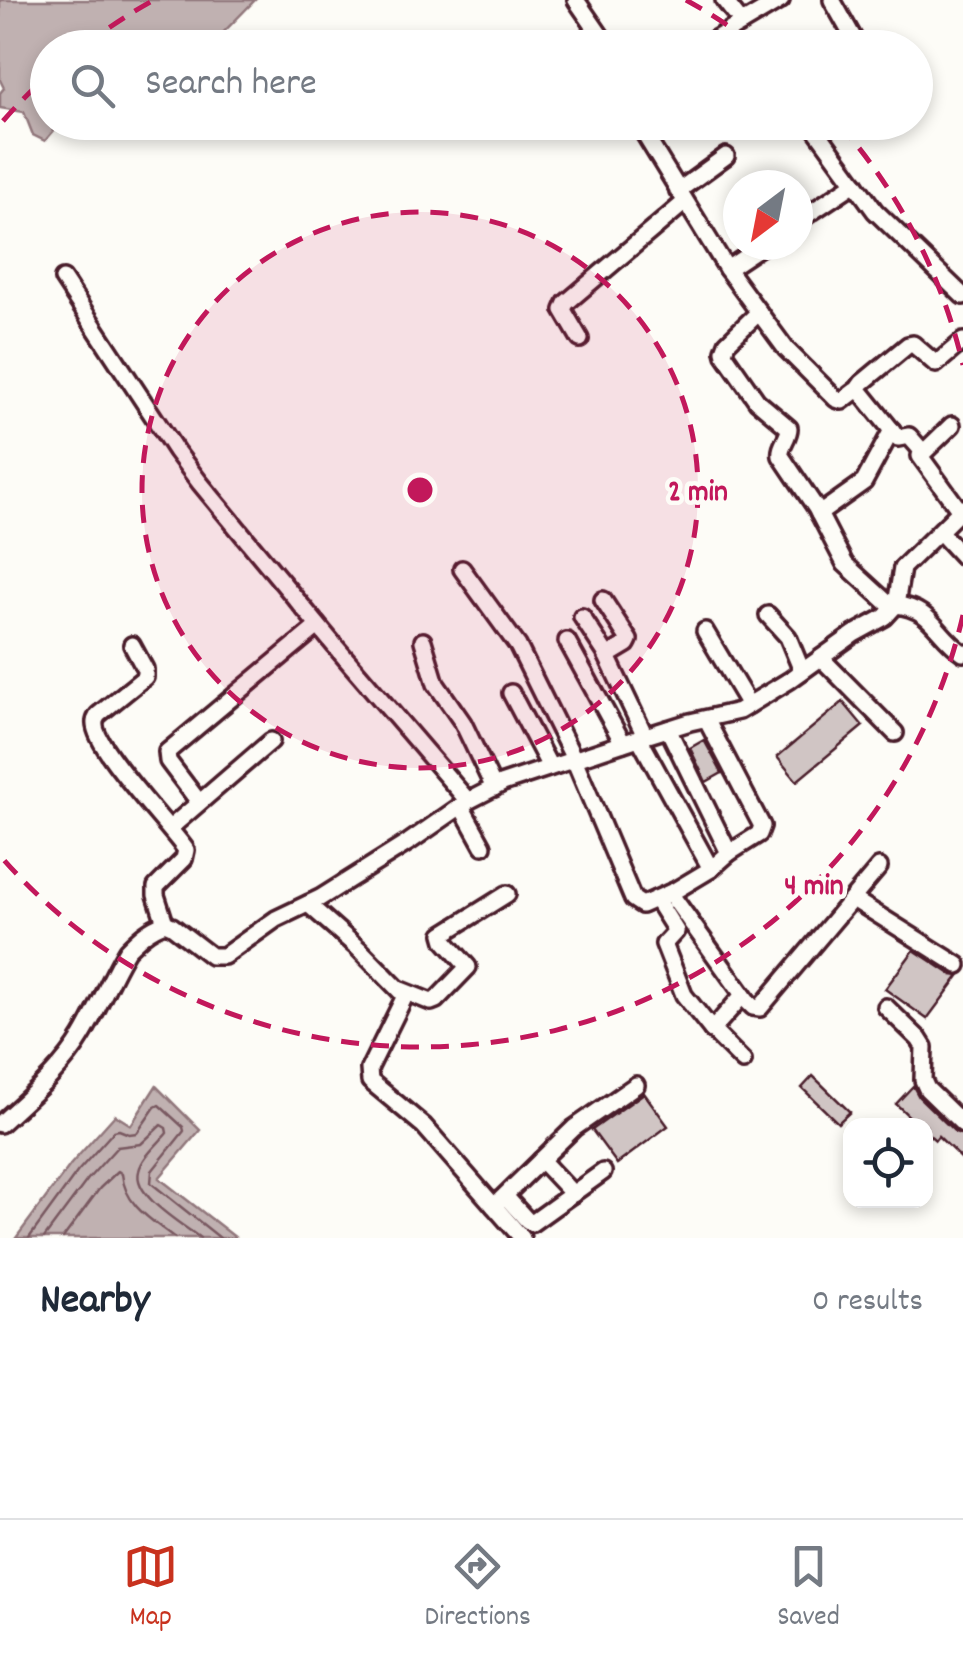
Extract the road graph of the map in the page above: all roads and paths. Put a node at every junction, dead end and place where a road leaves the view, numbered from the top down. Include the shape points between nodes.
1 (576, 0) edge
2 (724, 0) edge
3 (781, 0) edge
4 (832, 0) edge
5 (742, 23) junction
6 (597, 30) edge
7 (730, 30) edge
8 (848, 30) edge
9 (648, 140) edge
10 (824, 140) edge
11 (726, 156) dead end
12 (856, 183) junction
13 (682, 197) junction
14 (813, 211) edge
15 (740, 260) edge
16 (727, 269) junction
17 (63, 279) dead end
18 (963, 296) edge
19 (759, 312) junction
20 (580, 339) dead end
21 (963, 341) edge
22 (857, 390) junction
23 (952, 425) dead end
24 (892, 430) junction
25 (923, 452) junction
26 (961, 509) edge
27 (818, 514) junction
28 (940, 532) junction
29 (963, 556) edge
30 (462, 568) dead end
31 (603, 600) dead end
32 (894, 607) junction
33 (768, 615) dead end
34 (582, 617) dead end
35 (318, 626) junction
36 (705, 631) dead end
37 (423, 640) dead end
38 (567, 641) dead end
39 (132, 645) dead end
40 (963, 652) edge
41 (607, 656) junction
42 (821, 658) junction
43 (802, 671) junction
44 (511, 693) dead end
45 (749, 704) junction
46 (706, 719) junction
47 (668, 729) junction
48 (894, 733) dead end
49 (636, 739) junction
50 (271, 742) dead end
51 (574, 759) junction
52 (550, 767) junction
53 (494, 788) junction
54 (199, 802) junction
55 (464, 803) junction
56 (170, 828) junction
57 (483, 846) dead end
58 (729, 853) junction
59 (879, 866) dead end
60 (711, 869) junction
61 (507, 894) dead end
62 (663, 896) junction
63 (853, 899) junction
64 (308, 904) junction
65 (165, 923) junction
66 (958, 965) dead end
67 (401, 990) junction
68 (743, 995) junction
69 (886, 1007) dead end
70 (712, 1030) junction
71 (743, 1061) dead end
72 (636, 1085) dead end
73 (0, 1124) edge
74 (963, 1124) edge
75 (541, 1160) junction
76 (604, 1172) dead end
77 (573, 1194) junction
78 (500, 1201) junction
79 (522, 1238) edge

1 - 6 street
2 - 5 street
3 - 5 street
4 - 8 street
5 - 7 street
9 - 13 street
10 - 12 street
11 - 13 street
12 - 14 street
12 - 18 street via 875,211
13 - 16 street
13 - 20 street via 566,304
15 - 16 street
16 - 19 street
17 - 35 street via 176,451
19 - 22 street via 836,400
19 - 27 street via 724,351 757,401 788,428 780,453
21 - 22 street via 936,364 908,344
22 - 24 street
23 - 25 street
24 - 25 street
24 - 27 street via 864,482
25 - 26 street via 920,458
26 - 28 street
27 - 32 street via 845,564
28 - 29 street
28 - 32 street via 902,568
30 - 51 street via 518,646
31 - 41 street via 629,640
32 - 40 street via 920,611
32 - 42 street
33 - 43 street via 788,638
34 - 41 street
35 - 54 street via 167,752
35 - 55 street
36 - 45 street
37 - 53 street via 436,684
38 - 49 street
39 - 56 street via 145,677 94,722 112,759
41 - 49 street
42 - 43 street
42 - 48 street
43 - 45 street
44 - 52 street
45 - 46 street
46 - 47 street
46 - 58 street via 762,822 759,834
47 - 49 street
47 - 58 street
49 - 51 street
49 - 60 street
50 - 54 street
51 - 52 street
51 - 62 street via 632,899 642,905
52 - 53 street
53 - 55 street
54 - 56 street
55 - 57 street
55 - 64 street
56 - 65 street via 187,853 156,888
58 - 60 street
59 - 63 street
60 - 62 street
61 - 67 street via 443,934 468,967 436,1000
62 - 68 street
62 - 70 street via 676,931 664,944 678,985
63 - 66 street
63 - 68 street via 764,1007 753,1007
64 - 65 street via 218,958
64 - 67 street
65 - 73 street via 127,950 81,1038
67 - 78 street via 403,1000 369,1069 370,1081
68 - 70 street
69 - 74 street via 920,1039 923,1080
70 - 71 street
72 - 75 street via 581,1122
75 - 77 street
75 - 78 street
76 - 77 street
77 - 78 street via 532,1223
78 - 79 street

